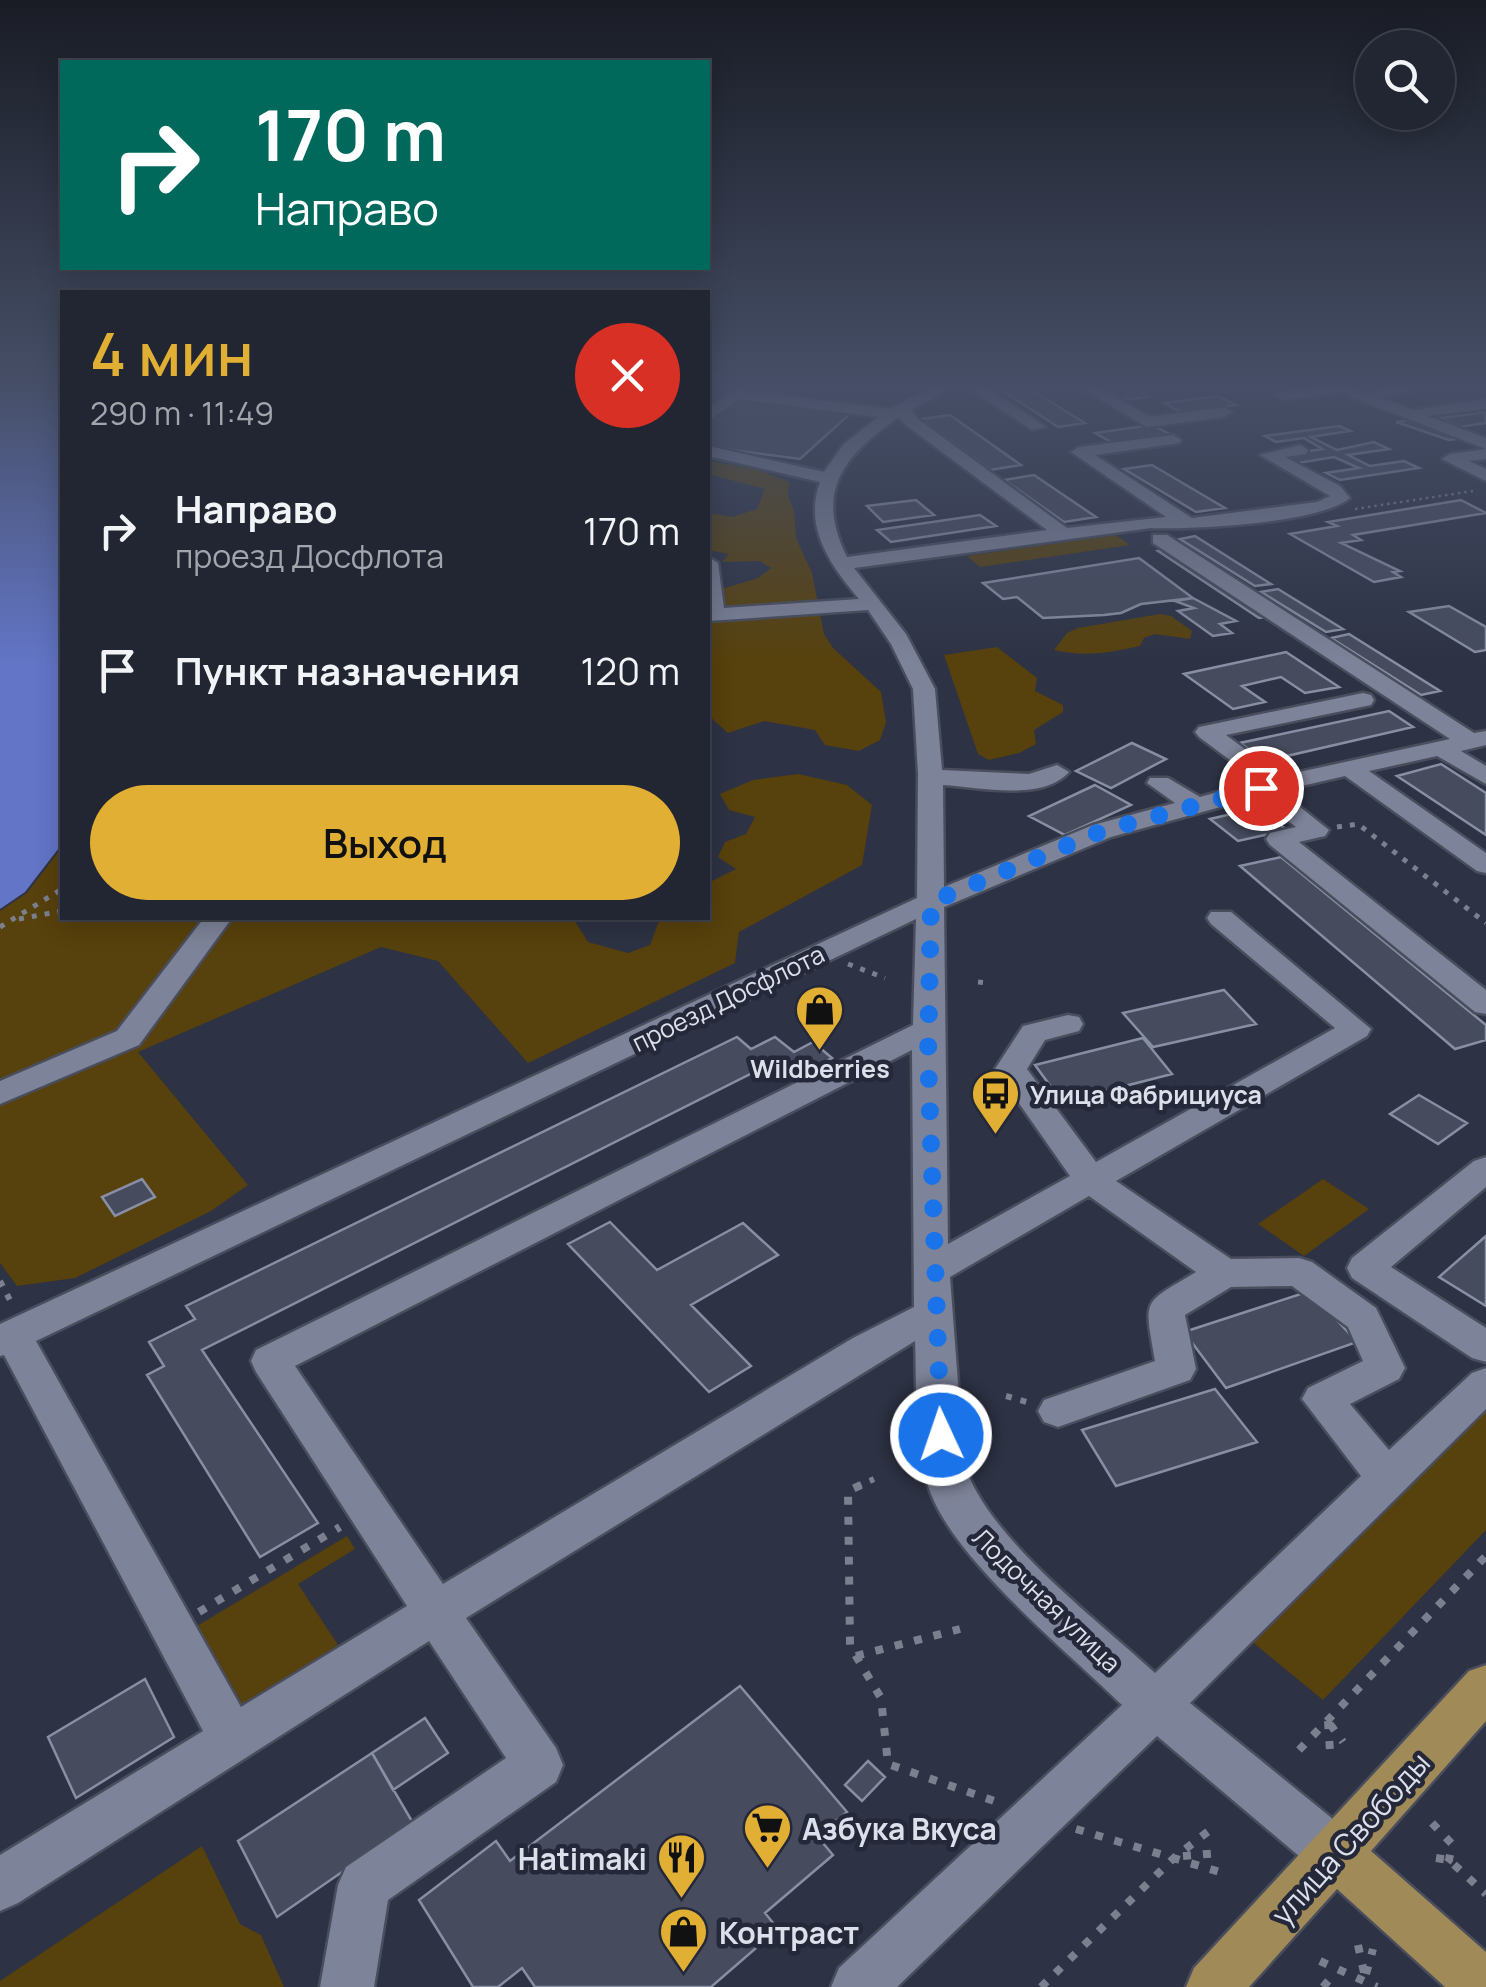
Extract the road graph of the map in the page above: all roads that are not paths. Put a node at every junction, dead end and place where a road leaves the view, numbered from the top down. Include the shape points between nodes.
1 (827, 478) edge
2 (984, 478) edge
3 (1119, 478) edge
4 (1312, 478) edge
5 (1190, 524) junction
6 (1064, 534) junction
7 (1160, 539) dead end
8 (842, 564) junction
9 (874, 604) junction
10 (711, 614) edge
11 (1363, 700) dead end
12 (1478, 739) edge
13 (1441, 748) junction
14 (1349, 768) junction
15 (1057, 772) dead end
16 (928, 776) junction
17 (1486, 777) edge
18 (1158, 783) dead end
19 (1269, 786) junction
20 (1196, 805) junction
21 (1486, 865) edge
22 (931, 902) junction
23 (1222, 918) dead end
24 (216, 920) edge
25 (1486, 1004) edge
26 (1068, 1024) dead end
27 (928, 1030) junction
28 (0, 1093) edge
29 (1486, 1169) edge
30 (1091, 1180) junction
31 (932, 1270) junction
32 (1224, 1274) junction
33 (934, 1314) junction
34 (8, 1326) edge
35 (1486, 1347) edge
36 (1486, 1384) edge
37 (1058, 1411) dead end
38 (1388, 1478) junction
39 (436, 1612) junction
40 (1486, 1687) edge
41 (1156, 1705) junction
42 (233, 1739) junction
43 (1337, 1855) junction
44 (0, 1885) edge
45 (347, 1987) edge
46 (858, 1987) edge
47 (1214, 1987) edge
48 (1485, 1987) edge

1 - 8 street, Лодочная улица via 821,511
2 - 6 street
3 - 5 street
4 - 5 street via 1341,498 1328,506
5 - 6 street via 1151,522
6 - 8 street
7 - 12 street
8 - 9 street, Лодочная улица
9 - 10 street
9 - 16 street, Лодочная улица via 912,658 924,689
11 - 19 street via 1208,732
12 - 13 street, проезд Досфлота
13 - 14 street, проезд Досфлота
13 - 17 street
14 - 19 street, проезд Досфлота
14 - 21 street
15 - 16 street via 1032,782
16 - 22 street, Лодочная улица
18 - 20 street
19 - 20 street, проезд Досфлота
19 - 25 street via 1316,830 1278,838
20 - 22 street, проезд Досфлота via 1102,831
22 - 27 street, Лодочная улица
22 - 34 street, проезд Досфлота
23 - 30 street via 1356,1029
24 - 28 street via 128,1038
26 - 30 street via 1034,1033 1011,1069
27 - 31 street, Лодочная улица
27 - 39 street via 270,1361
29 - 35 street via 1365,1268
30 - 31 street
30 - 32 street
31 - 33 street, Лодочная улица
32 - 37 street via 1165,1308 1176,1369
32 - 38 street via 1299,1272 1362,1318 1385,1368 1322,1399
33 - 39 street
33 - 41 street, Лодочная улица via 943,1463 952,1494 1000,1559
34 - 42 street
36 - 38 street
38 - 41 street
39 - 42 street
39 - 45 street via 539,1766 364,1885
40 - 43 main road, улица Свободы
41 - 43 street, Лодочная улица
41 - 46 street
42 - 44 street
43 - 47 main road, улица Свободы
43 - 48 main road

